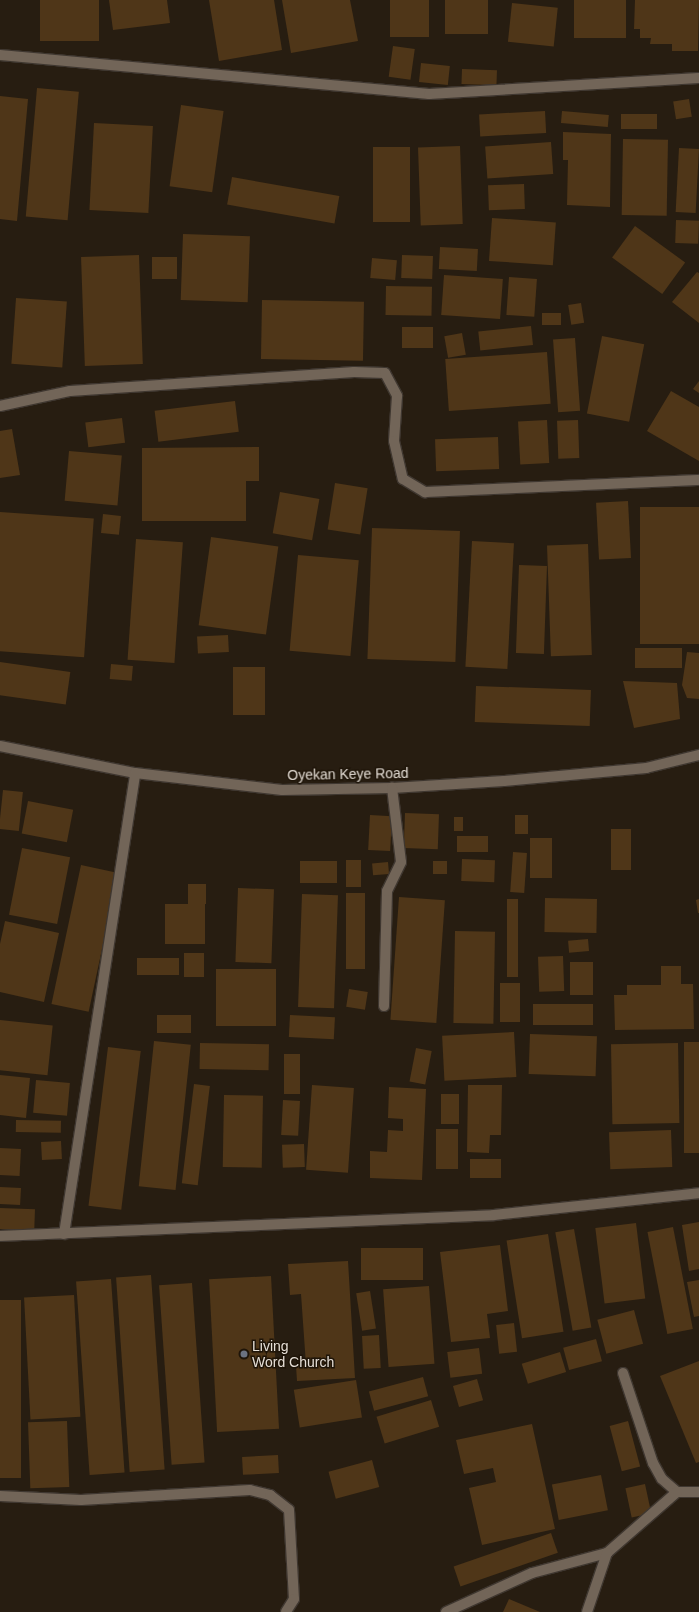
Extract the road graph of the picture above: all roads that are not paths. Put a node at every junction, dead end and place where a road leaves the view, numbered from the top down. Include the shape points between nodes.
1 (0, 55) edge
2 (699, 78) edge
3 (0, 406) edge
4 (699, 480) edge
5 (0, 746) edge
6 (699, 755) edge
7 (135, 773) junction
8 (392, 788) junction
9 (384, 1006) dead end
10 (699, 1193) edge
11 (64, 1234) junction
12 (0, 1236) edge
13 (623, 1373) dead end
14 (677, 1492) junction
15 (699, 1492) edge
16 (0, 1496) edge
17 (607, 1553) junction
18 (286, 1612) edge
19 (446, 1612) edge
20 (587, 1612) edge

1 - 2 street via 429,94
3 - 4 street via 70,391 354,372 385,373 397,396 394,441 403,479 425,492
5 - 7 street, Oyekan Keye Road
6 - 8 street, Oyekan Keye Road via 646,768
7 - 8 street, Oyekan Keye Road via 282,790
7 - 11 street
8 - 9 street via 401,862 387,891
10 - 11 street via 494,1215
11 - 12 street
13 - 14 street via 653,1462 662,1479
14 - 15 street
14 - 17 street
16 - 18 street via 81,1500 250,1490 270,1496 289,1510 294,1599
17 - 19 street via 532,1573
17 - 20 street

